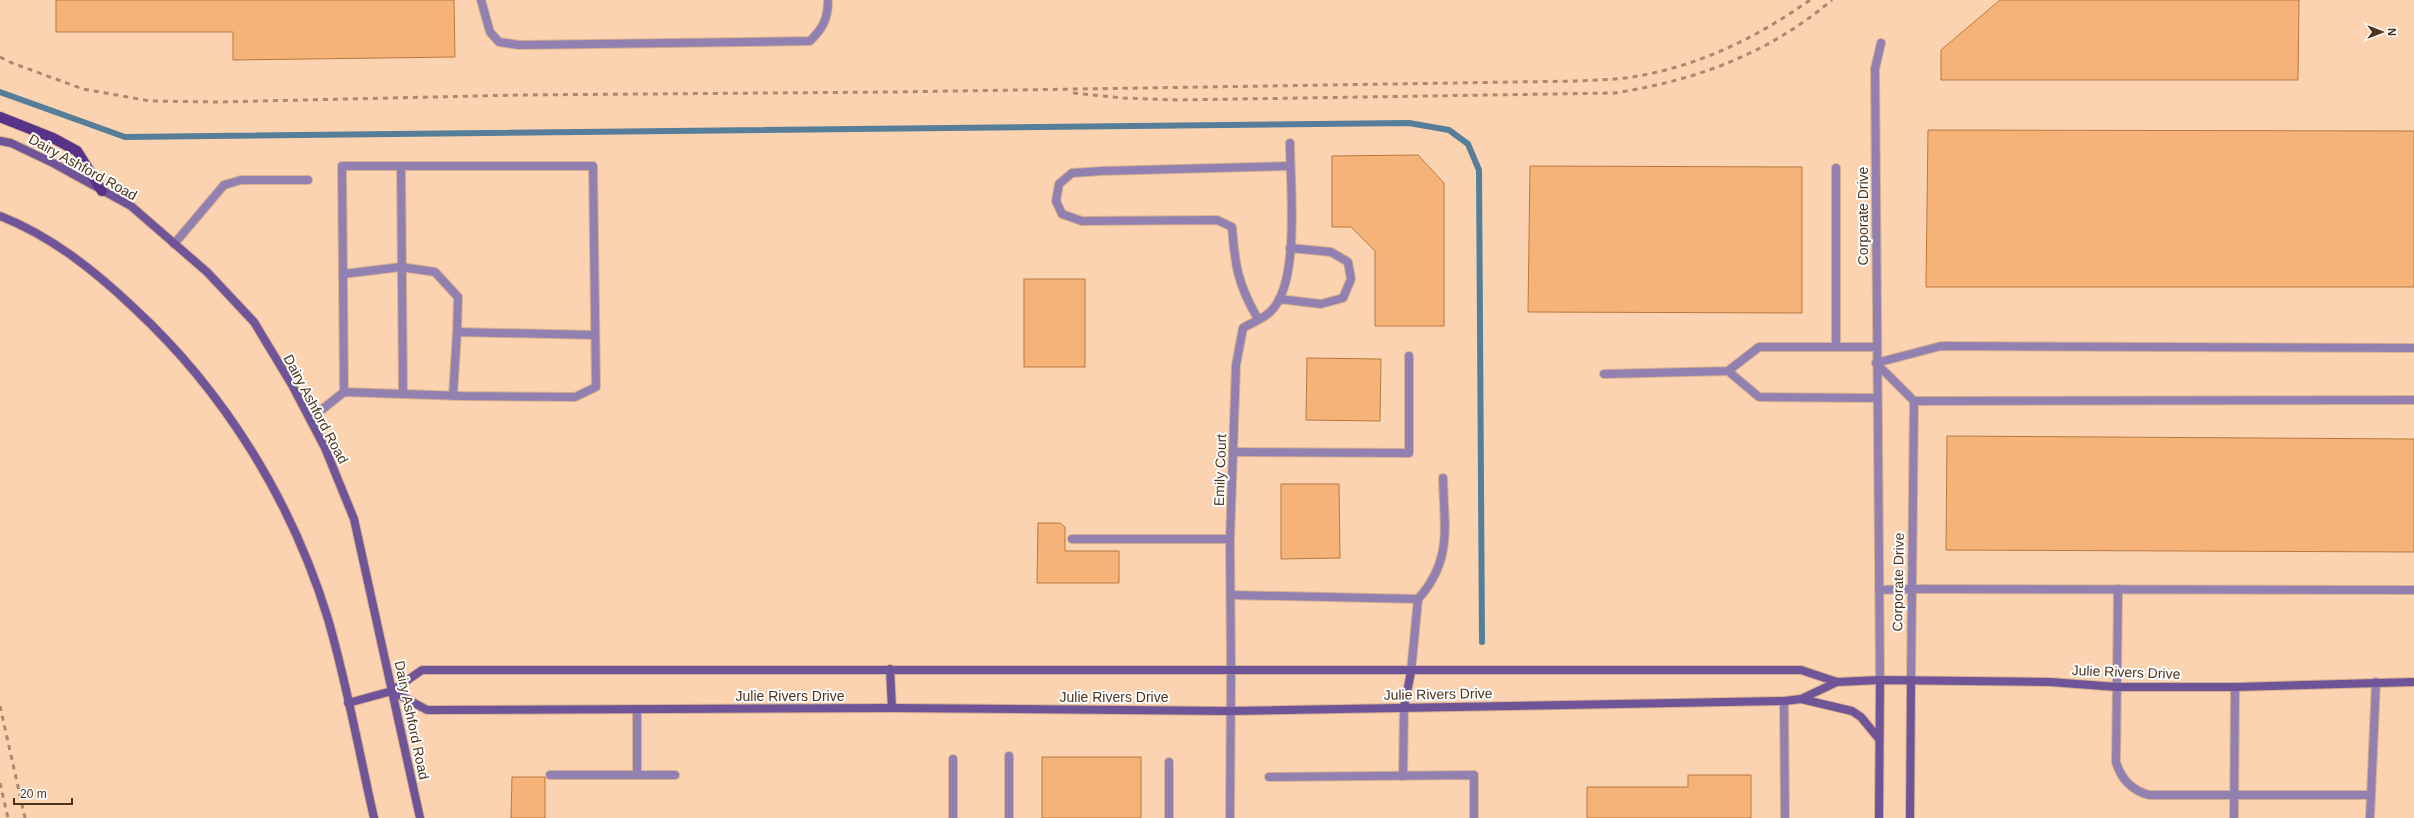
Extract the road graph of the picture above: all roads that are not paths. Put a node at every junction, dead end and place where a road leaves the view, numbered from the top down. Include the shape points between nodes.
1 (481, 0) edge
2 (828, 0) edge
3 (1881, 43) dead end
4 (0, 117) edge
5 (0, 141) edge
6 (1290, 143) dead end
7 (401, 166) junction
8 (1290, 166) junction
9 (1836, 168) dead end
10 (308, 180) dead end
11 (102, 191) junction
12 (0, 216) edge
13 (174, 244) junction
14 (1290, 248) junction
15 (401, 267) junction
16 (343, 274) junction
17 (1279, 299) junction
18 (1258, 319) junction
19 (457, 332) junction
20 (595, 335) junction
21 (1836, 347) junction
22 (1876, 347) junction
23 (2414, 348) edge
24 (1408, 356) dead end
25 (1876, 363) junction
26 (1728, 371) junction
27 (1604, 374) dead end
28 (344, 392) junction
29 (402, 394) junction
30 (453, 396) junction
31 (1877, 398) junction
32 (2414, 400) edge
33 (1914, 402) junction
34 (310, 420) junction
35 (1233, 452) junction
36 (1443, 478) dead end
37 (1072, 539) dead end
38 (1230, 539) junction
39 (1910, 589) junction
40 (2118, 589) junction
41 (1879, 590) junction
42 (2414, 590) edge
43 (1231, 596) junction
44 (1418, 599) junction
45 (890, 669) junction
46 (1231, 671) junction
47 (1411, 672) junction
48 (1880, 680) junction
49 (1911, 680) junction
50 (1837, 682) junction
51 (2376, 682) junction
52 (2414, 682) edge
53 (2117, 687) junction
54 (2235, 687) junction
55 (392, 691) junction
56 (1801, 699) junction
57 (1784, 702) junction
58 (348, 703) junction
59 (1404, 707) junction
60 (892, 708) junction
61 (637, 709) junction
62 (1230, 711) junction
63 (1879, 739) junction
64 (1009, 756) dead end
65 (954, 759) dead end
66 (1169, 762) dead end
67 (550, 775) dead end
68 (637, 775) junction
69 (675, 775) dead end
70 (1403, 776) junction
71 (1269, 777) dead end
72 (2234, 794) junction
73 (2370, 795) junction
74 (374, 818) edge
75 (420, 818) edge
76 (953, 818) edge
77 (1009, 818) edge
78 (1169, 818) edge
79 (1230, 818) edge
80 (1474, 818) edge
81 (1785, 818) edge
82 (1879, 818) edge
83 (1910, 818) edge
84 (2234, 818) edge
85 (2370, 818) edge

1 - 2 street via 490,32 499,42 519,45 810,41 822,30 828,15
3 - 22 street, Corporate Drive via 1875,69
4 - 11 main road via 53,138 77,151
5 - 11 street, Dairy Ashford Road via 11,143 39,156
6 - 8 street, Emily Court
7 - 15 street
7 - 16 street via 342,166
7 - 20 street via 593,166
8 - 14 street, Emily Court
8 - 18 street via 1102,171 1072,174 1059,184 1056,201 1062,214 1082,221 1217,220 1232,228 1235,267 1246,299
9 - 21 street
10 - 13 street via 241,180 224,185
11 - 13 street, Dairy Ashford Road via 131,206
12 - 58 street via 30,229 61,248 118,293 180,354 236,427 274,487 303,552 327,618
13 - 34 street, Dairy Ashford Road via 207,272 254,322
14 - 17 street, Emily Court via 1285,290
14 - 17 street via 1331,252 1348,262 1351,279 1343,298 1321,304
15 - 16 street
15 - 19 street via 435,272 458,297
15 - 29 street
16 - 28 street
17 - 18 street, Emily Court via 1270,312
18 - 35 street, Emily Court via 1243,328 1236,365
19 - 20 street
19 - 30 street
20 - 30 street via 596,387 575,397
21 - 22 street
21 - 26 street via 1759,347
22 - 25 street, Corporate Drive
23 - 25 street via 1941,346
24 - 35 street via 1408,453
25 - 31 street, Corporate Drive
25 - 33 street
26 - 27 street
26 - 31 street via 1759,397
28 - 29 street
28 - 34 street
29 - 30 street
31 - 41 street, Corporate Drive
32 - 33 street
33 - 39 street, Corporate Drive
34 - 55 street, Dairy Ashford Road via 325,448 354,519
35 - 38 street, Emily Court
36 - 44 street via 1444,544 1440,567 1431,584
37 - 38 street
38 - 43 street, Emily Court
39 - 40 street
39 - 41 street
39 - 49 street, Corporate Drive
40 - 42 street
40 - 53 street
41 - 48 street, Corporate Drive
43 - 44 street
43 - 46 street, Emily Court
44 - 47 street
45 - 46 street, Julie Rivers Drive
45 - 55 street, Julie Rivers Drive via 422,670
45 - 60 street
46 - 47 street, Julie Rivers Drive
46 - 62 street, Emily Court
47 - 50 street, Julie Rivers Drive via 1800,670
47 - 59 street
48 - 49 street, Julie Rivers Drive
48 - 50 street, Julie Rivers Drive
48 - 63 street, Corporate Drive
49 - 53 street, Julie Rivers Drive via 2050,682
49 - 83 street, Corporate Drive
50 - 56 street, Julie Rivers Drive
51 - 52 street, Julie Rivers Drive
51 - 54 street, Julie Rivers Drive
51 - 73 street
53 - 54 street, Julie Rivers Drive
53 - 72 street via 2116,762 2119,773 2128,784 2149,795
54 - 72 street
55 - 58 street, Julie Rivers Drive
55 - 61 street, Julie Rivers Drive via 427,710
55 - 75 street, Dairy Ashford Road
56 - 57 street, Julie Rivers Drive
56 - 63 street via 1852,711 1861,717
57 - 59 street, Julie Rivers Drive
57 - 81 street
58 - 74 street
59 - 62 street, Julie Rivers Drive
59 - 70 street
60 - 61 street, Julie Rivers Drive
60 - 62 street, Julie Rivers Drive
61 - 68 street
62 - 79 street, Emily Court
63 - 82 street, Corporate Drive
64 - 77 street
65 - 76 street
66 - 78 street
67 - 68 street
68 - 69 street
70 - 71 street
70 - 80 street via 1474,775
72 - 73 street
72 - 84 street
73 - 85 street

